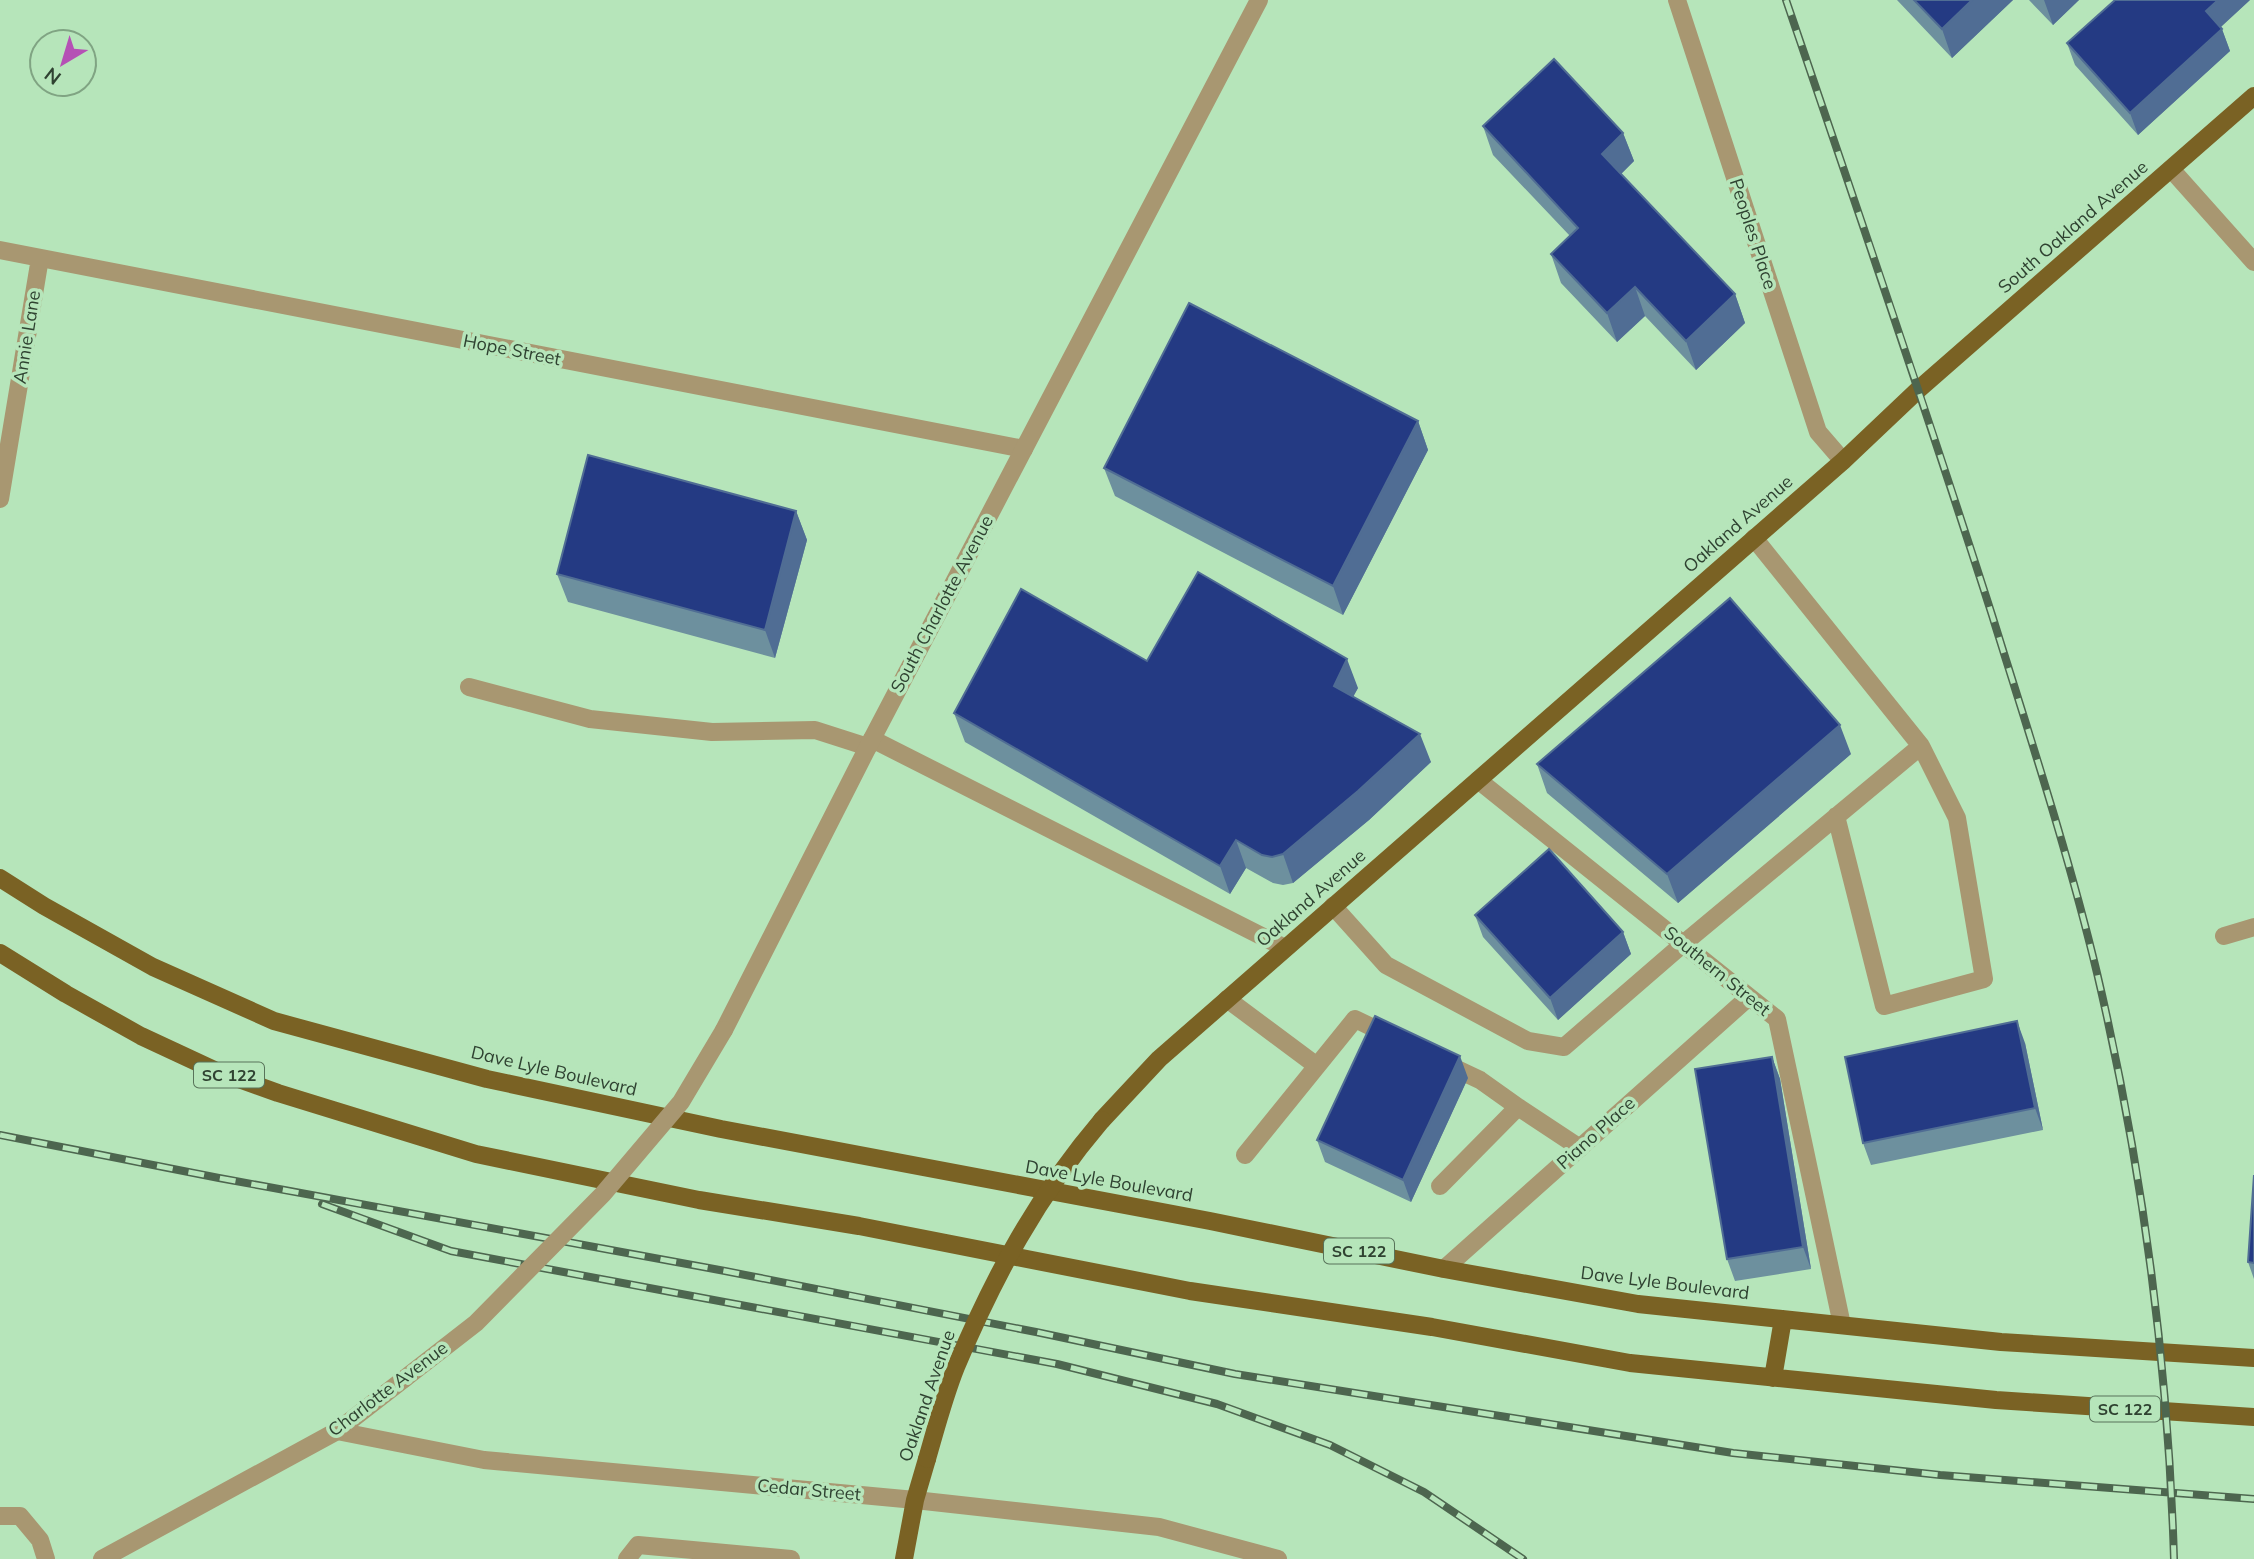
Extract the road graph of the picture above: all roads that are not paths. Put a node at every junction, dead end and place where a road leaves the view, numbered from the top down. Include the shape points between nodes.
1 (1259, 0) edge
2 (1676, 0) edge
3 (2254, 96) edge
4 (2171, 169) junction
5 (0, 250) edge
6 (40, 258) junction
7 (2254, 262) edge
8 (1919, 389) joint
9 (1024, 449) junction
10 (1843, 461) junction
11 (0, 499) edge
12 (1754, 538) junction
13 (469, 687) dead end
14 (870, 743) junction
15 (1921, 746) junction
16 (1478, 779) junction
17 (1836, 816) junction
18 (0, 878) edge
19 (1334, 906) junction
20 (2254, 927) edge
21 (2224, 936) dead end
22 (1683, 944) junction
23 (1285, 948) junction
24 (0, 953) edge
25 (1749, 997) junction
26 (1227, 999) junction
27 (1405, 1044) edge
28 (1430, 1056) edge
29 (1317, 1066) junction
30 (1518, 1107) junction
31 (1580, 1148) junction
32 (1245, 1155) dead end
33 (1440, 1185) dead end
34 (603, 1194) joint
35 (1444, 1269) junction
36 (1783, 1319) junction
37 (1842, 1325) junction
38 (2254, 1358) edge
39 (1773, 1378) junction
40 (2254, 1417) edge
41 (337, 1431) junction
42 (915, 1500) junction
43 (0, 1516) edge
44 (46, 1559) edge
45 (102, 1559) edge
46 (627, 1559) edge
47 (791, 1559) edge
48 (904, 1559) edge
49 (1278, 1559) edge

1 - 9 street, South Charlotte Avenue
2 - 10 street, Peoples Place via 1818,432
3 - 4 main road, South Oakland Avenue
4 - 7 street
4 - 8 main road, South Oakland Avenue
5 - 6 street, Hope Street
6 - 9 street, Hope Street
6 - 11 street, Annie Lane
8 - 10 main road, Oakland Avenue
9 - 14 street, South Charlotte Avenue
10 - 12 main road, Oakland Avenue
12 - 15 street
12 - 16 main road, Oakland Avenue
13 - 14 street via 590,719 712,732 815,730
14 - 23 street
14 - 34 street, South Charlotte Avenue, bridge via 724,1030 681,1101
15 - 17 street
15 - 17 street via 1957,818 1984,979 1884,1006
16 - 19 main road, Oakland Avenue
16 - 22 street, Southern Street
17 - 22 street
18 - 35 main road, Dave Lyle Boulevard / SC 122 via 206,993 274,1021 487,1079
19 - 22 street via 1386,965 1528,1041 1564,1047
19 - 23 main road, Oakland Avenue
20 - 21 street
22 - 25 street, Southern Street
23 - 26 main road, Oakland Avenue
24 - 39 main road, SC 122 via 141,1036 214,1070 476,1154 1190,1291 1445,1329 1630,1363
25 - 31 street, Piano Place
25 - 37 street, Southern Street via 1777,1019
26 - 29 street
26 - 42 main road, Oakland Avenue, bridge via 1159,1059 1102,1120 1037,1205 999,1271 955,1370
27 - 29 street via 1355,1019
28 - 30 street via 1480,1080
29 - 32 street
30 - 31 street
30 - 33 street
31 - 35 street, Piano Place
34 - 41 street, Charlotte Avenue, bridge via 476,1323
35 - 36 main road, Dave Lyle Boulevard / SC 122 via 1638,1304
36 - 37 main road, Dave Lyle Boulevard / SC 122
36 - 39 main road
37 - 38 main road, Dave Lyle Boulevard / SC 122 via 2001,1342
39 - 40 main road, SC 122 via 1996,1401
41 - 42 street, Cedar Street via 484,1460
41 - 45 street, Charlotte Avenue
42 - 48 main road, Oakland Avenue
42 - 49 street, Cedar Street via 1159,1527
43 - 44 street via 20,1516 40,1540
46 - 47 street via 638,1545

